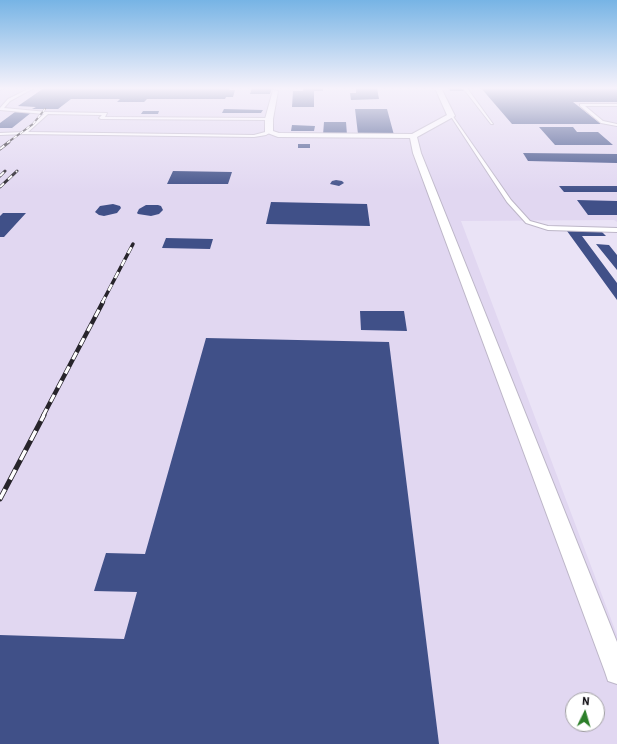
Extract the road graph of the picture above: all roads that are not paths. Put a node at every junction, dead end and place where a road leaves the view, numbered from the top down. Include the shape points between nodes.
1 (36, 123) edge
2 (269, 123) edge
3 (438, 123) edge
4 (456, 123) edge
5 (606, 123) edge
6 (617, 125) edge
7 (269, 132) junction
8 (24, 133) junction
9 (0, 134) edge
10 (413, 136) junction
11 (617, 230) edge
12 (617, 672) edge

1 - 8 lane
2 - 7 street
3 - 10 street
4 - 11 lane via 509,201 528,222 548,228
5 - 6 lane
7 - 8 lane via 254,136
7 - 10 street via 278,135
8 - 9 lane
10 - 12 street via 417,153

